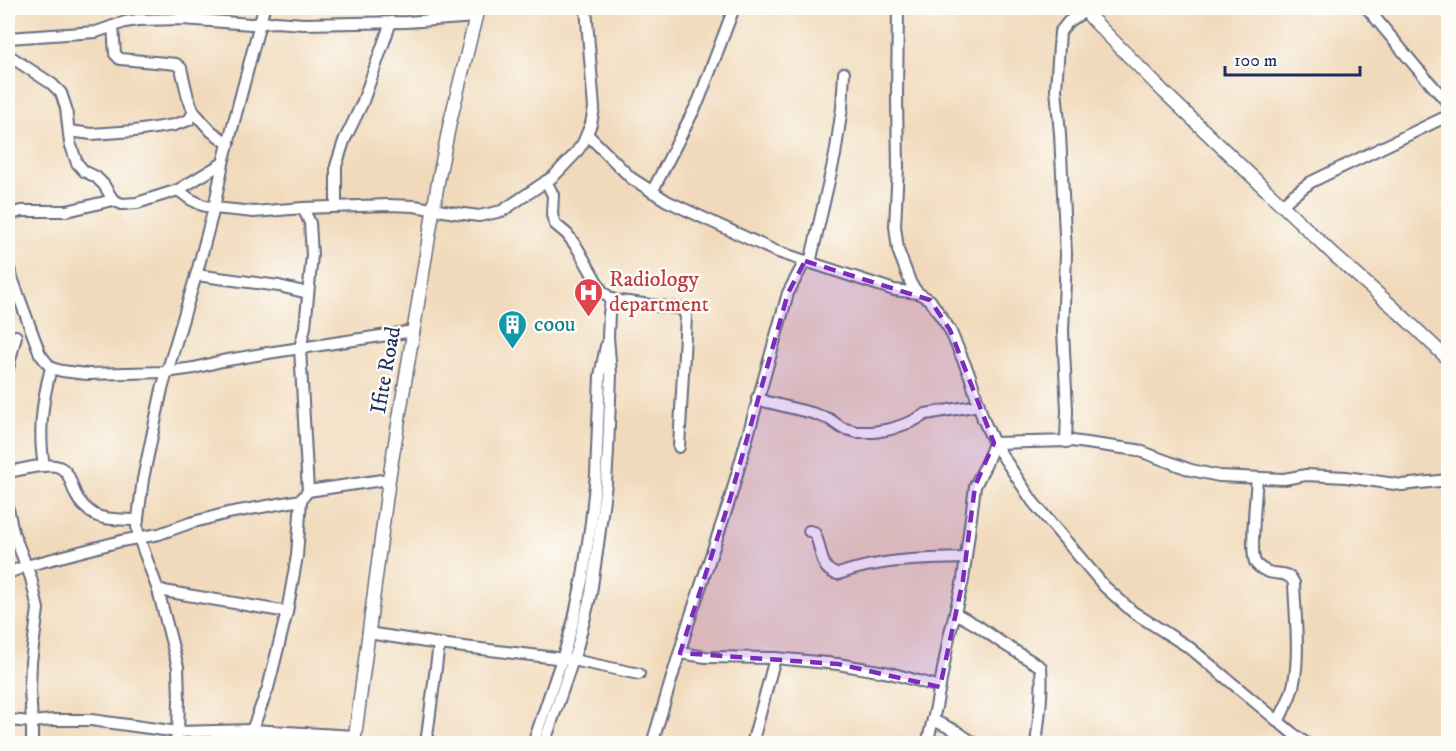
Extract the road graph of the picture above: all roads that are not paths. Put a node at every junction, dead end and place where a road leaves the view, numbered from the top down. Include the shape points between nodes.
1 (264, 8) edge
2 (586, 8) edge
3 (734, 8) edge
4 (898, 8) edge
5 (1366, 8) edge
6 (1084, 9) edge
7 (477, 12) edge
8 (391, 22) junction
9 (259, 24) junction
10 (113, 26) junction
11 (8, 38) edge
12 (8, 55) edge
13 (844, 73) dead end
14 (1448, 103) edge
15 (194, 112) junction
16 (1445, 118) edge
17 (69, 131) junction
18 (587, 134) junction
19 (229, 144) junction
20 (223, 164) junction
21 (546, 181) junction
22 (178, 190) junction
23 (652, 192) junction
24 (113, 200) junction
25 (1282, 205) junction
26 (336, 207) junction
27 (214, 208) junction
28 (303, 208) junction
29 (434, 209) junction
30 (8, 214) edge
31 (808, 262) junction
32 (8, 267) edge
33 (196, 275) junction
34 (308, 292) junction
35 (918, 293) junction
36 (611, 299) junction
37 (414, 331) junction
38 (12, 336) edge
39 (33, 338) junction
40 (300, 348) junction
41 (1449, 359) edge
42 (8, 368) edge
43 (51, 368) junction
44 (166, 372) junction
45 (757, 398) junction
46 (979, 405) junction
47 (1066, 442) junction
48 (994, 443) junction
49 (679, 447) dead end
50 (44, 466) junction
51 (8, 472) edge
52 (1257, 478) junction
53 (389, 479) junction
54 (1449, 480) edge
55 (305, 496) junction
56 (8, 509) edge
57 (138, 520) junction
58 (809, 531) dead end
59 (139, 538) junction
60 (965, 558) junction
61 (26, 566) junction
62 (8, 573) edge
63 (158, 590) junction
64 (287, 612) junction
65 (955, 613) junction
66 (368, 633) junction
67 (439, 644) junction
68 (680, 653) junction
69 (775, 658) junction
70 (567, 660) junction
71 (639, 674) dead end
72 (940, 687) junction
73 (8, 720) edge
74 (933, 720) junction
75 (32, 722) junction
76 (1278, 722) junction
77 (252, 730) junction
78 (178, 732) junction
79 (354, 740) edge
80 (32, 744) edge
81 (176, 744) edge
82 (426, 744) edge
83 (533, 744) edge
84 (544, 744) edge
85 (652, 744) edge
86 (752, 744) edge
87 (927, 744) edge
88 (975, 744) edge
89 (1036, 744) edge
90 (1307, 744) edge

1 - 9 street
2 - 18 street via 594,108
3 - 23 street via 699,100
4 - 35 street via 895,226 898,250
5 - 14 street
6 - 25 street
6 - 47 street via 1060,32 1056,89 1066,254
7 - 8 street
7 - 29 street, Ifite Road via 444,147
8 - 9 street
8 - 26 street via 336,166
9 - 10 street via 163,19
9 - 19 street
10 - 11 street via 96,32
10 - 15 street via 115,54 120,59 176,64 181,68
12 - 17 street via 61,93
13 - 31 street via 835,155
14 - 16 street
15 - 17 street via 189,120 174,125 135,131
15 - 19 street
16 - 25 street via 1311,182
17 - 24 street via 77,163 104,185
18 - 21 street via 575,154
18 - 23 street
19 - 20 street
20 - 22 street
20 - 27 street
21 - 29 street via 502,211 479,216
21 - 36 street via 553,195 555,224 567,234
22 - 24 street via 136,203
22 - 27 street
23 - 31 street via 717,225
24 - 30 street via 67,211
25 - 41 street
26 - 28 street
26 - 29 street via 388,205
27 - 28 street via 254,212
27 - 33 street
28 - 34 street via 310,223 312,255
29 - 37 street, Ifite Road
31 - 35 street via 894,290
31 - 45 street via 788,293
32 - 39 street
33 - 34 street
33 - 44 street
34 - 40 street
35 - 46 street via 930,300 950,330
36 - 49 street via 683,309 686,317
36 - 70 street via 606,483 585,621
37 - 40 street
37 - 53 street, Ifite Road
38 - 39 street
38 - 42 street
39 - 43 street
40 - 44 street
40 - 55 street
43 - 44 street via 87,374
43 - 50 street via 42,405
44 - 57 street
45 - 46 street via 812,413 842,429 857,432 891,429 926,414
45 - 68 street via 730,499
46 - 48 street
47 - 48 street
47 - 52 street via 1137,450 1191,471
48 - 60 street via 975,486
48 - 76 street via 1033,502 1105,587 1133,612 1190,648
50 - 51 street
50 - 57 street via 66,471 76,496 96,516
52 - 54 street via 1306,475 1402,485
52 - 76 street via 1254,560 1263,569 1288,575 1294,582 1295,681
53 - 55 street
53 - 66 street, Ifite Road
55 - 59 street
55 - 64 street
56 - 61 street
57 - 59 street
58 - 60 street via 817,537 823,564 834,574 901,560
59 - 61 street
59 - 63 street
60 - 65 street
61 - 62 street
61 - 75 street via 38,609 31,662
63 - 64 street
63 - 78 street via 178,667
64 - 77 street via 268,688
65 - 72 street
65 - 89 street via 1041,667
66 - 67 street
66 - 79 street, Ifite Road
67 - 70 street
67 - 82 street
68 - 69 street
68 - 85 street
69 - 72 street via 890,673
69 - 86 street
70 - 71 street
70 - 83 street
70 - 84 street
72 - 74 street
73 - 75 street
74 - 87 street
74 - 88 street
75 - 78 street via 91,720
75 - 80 street
76 - 90 street
77 - 78 street
77 - 79 street
78 - 81 street

